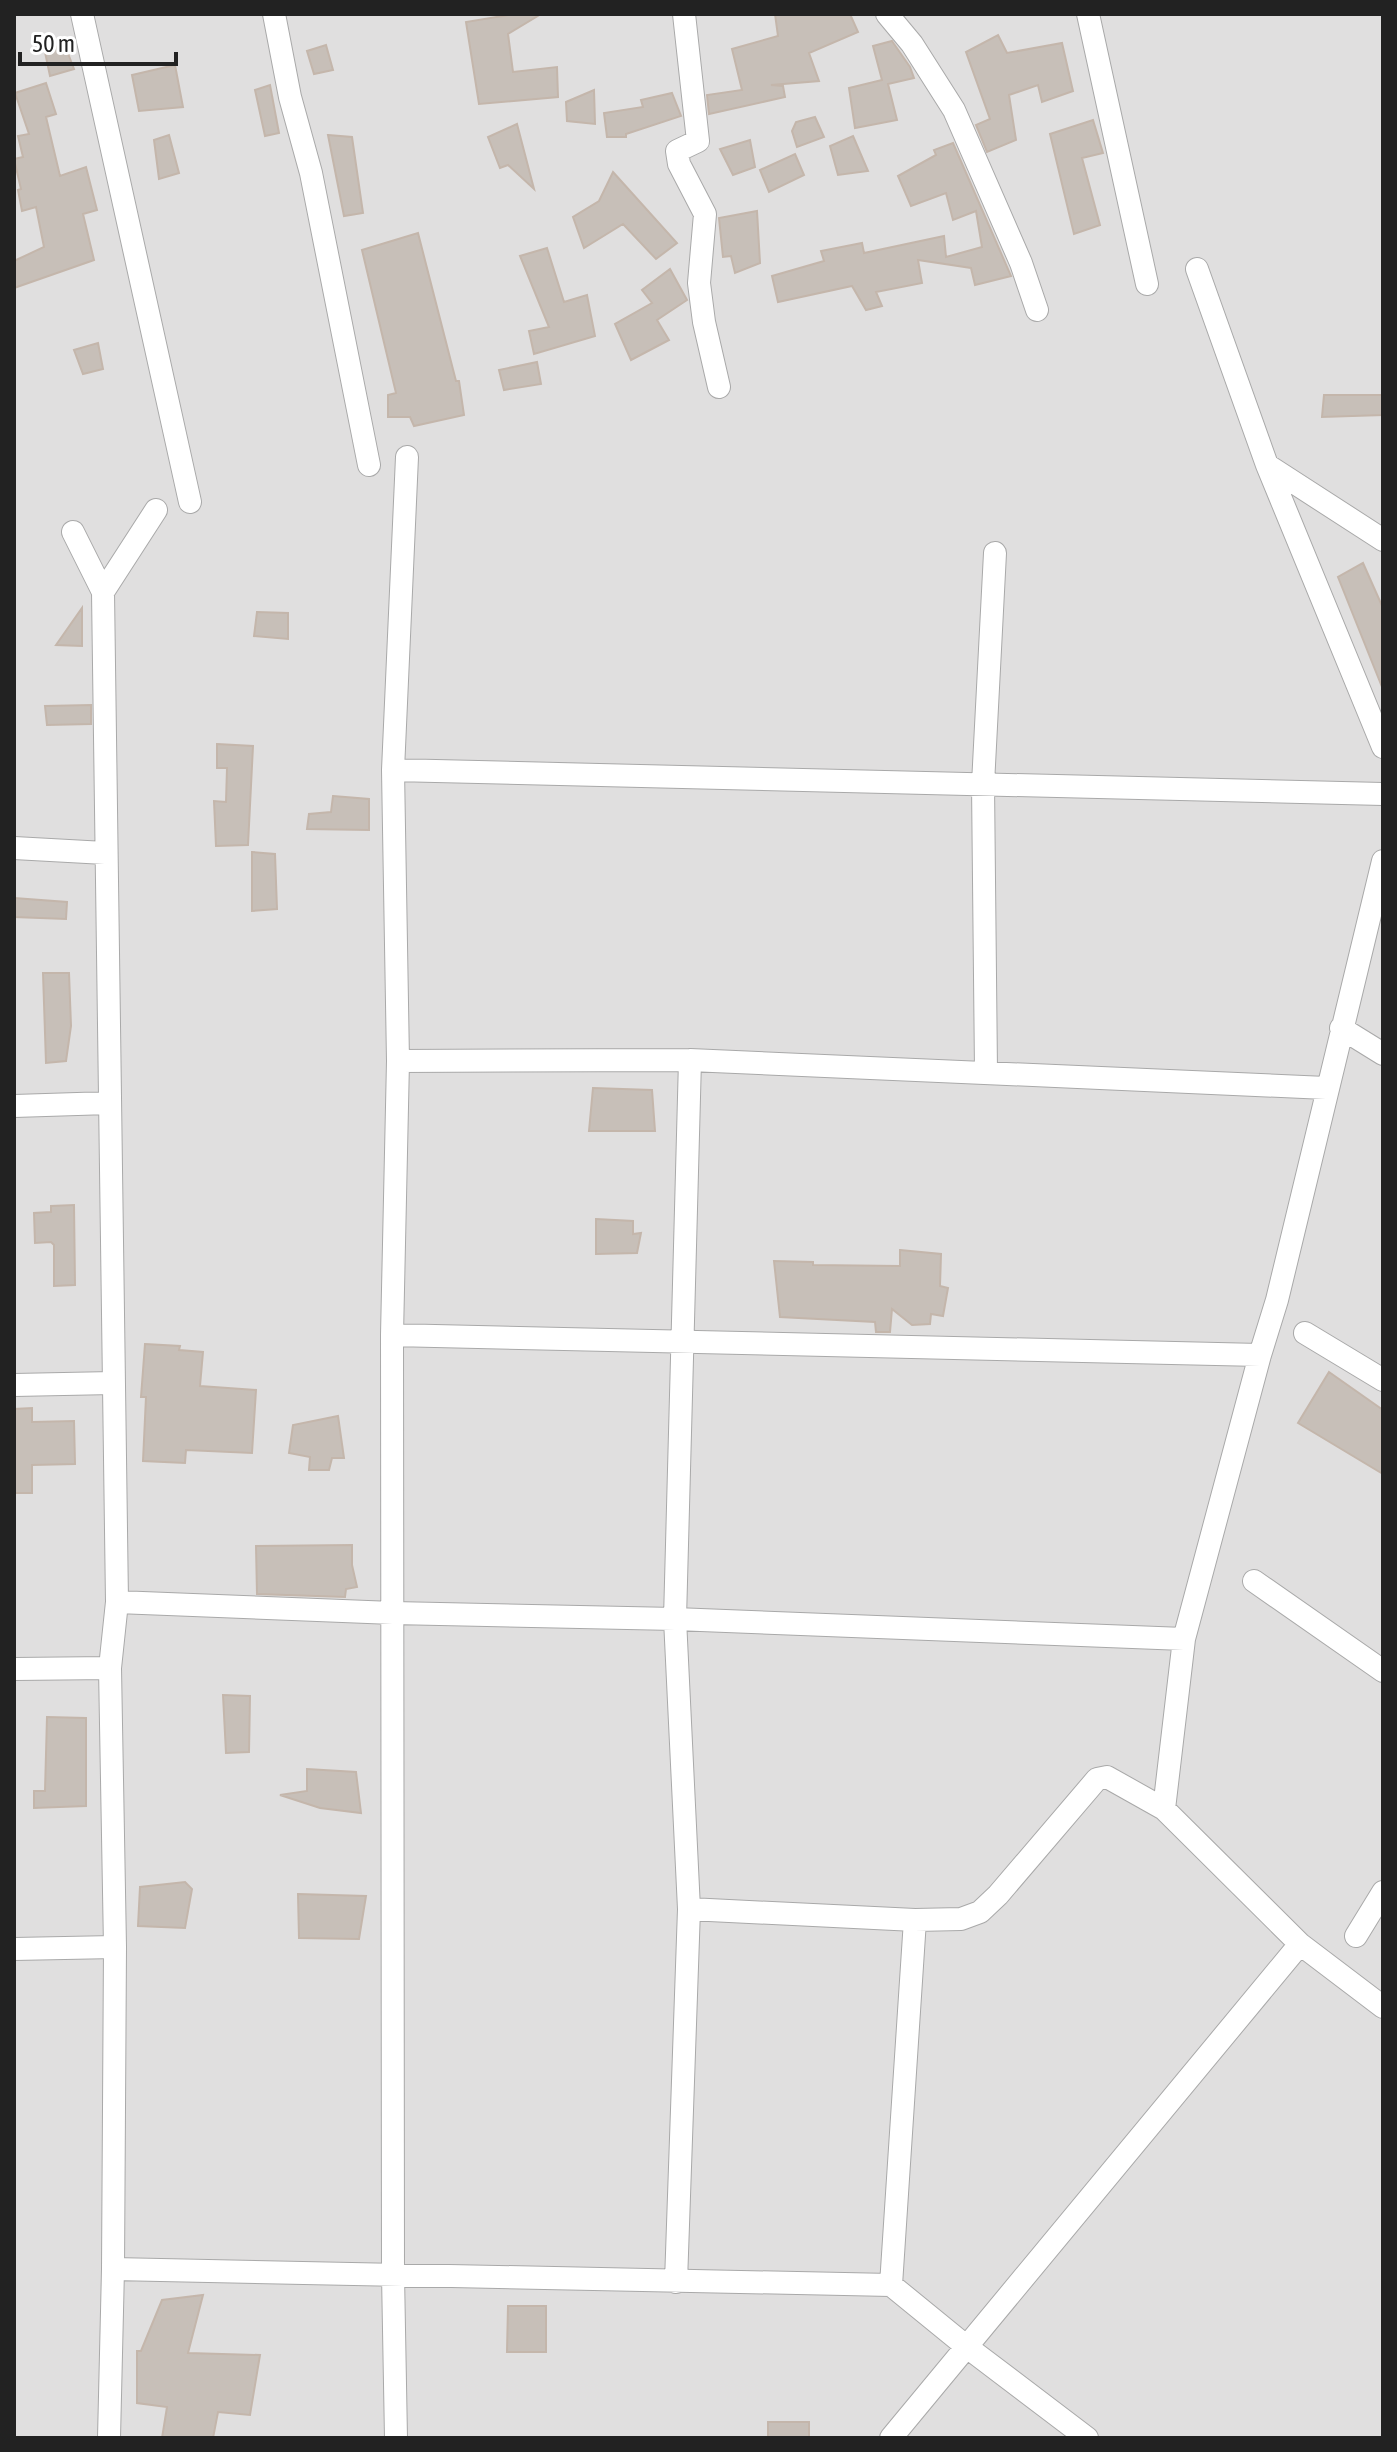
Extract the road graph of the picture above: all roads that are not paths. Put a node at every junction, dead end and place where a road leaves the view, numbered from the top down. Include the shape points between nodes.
1 (82, 14) edge
2 (274, 14) edge
3 (684, 14) edge
4 (887, 14) edge
5 (1088, 14) edge
6 (1197, 269) dead end
7 (1147, 284) dead end
8 (1037, 310) dead end
9 (719, 387) dead end
10 (407, 457) dead end
11 (369, 465) dead end
12 (1267, 465) junction
13 (190, 502) dead end
14 (156, 510) dead end
15 (73, 532) dead end
16 (1383, 540) edge
17 (995, 553) dead end
18 (103, 592) junction
19 (1383, 747) edge
20 (393, 770) junction
21 (983, 784) junction
22 (1383, 794) edge
23 (14, 848) edge
24 (105, 853) junction
25 (1383, 861) edge
26 (1341, 1028) junction
27 (1383, 1054) edge
28 (690, 1060) junction
29 (398, 1061) junction
30 (986, 1071) junction
31 (1326, 1088) junction
32 (109, 1103) junction
33 (14, 1106) edge
34 (1305, 1333) dead end
35 (392, 1335) junction
36 (681, 1341) junction
37 (1260, 1355) junction
38 (1383, 1380) edge
39 (113, 1383) junction
40 (14, 1385) edge
41 (1254, 1581) dead end
42 (117, 1602) junction
43 (393, 1613) junction
44 (675, 1619) junction
45 (1184, 1639) junction
46 (110, 1668) junction
47 (14, 1669) edge
48 (1383, 1671) edge
49 (1164, 1809) junction
50 (1383, 1892) edge
51 (689, 1909) junction
52 (915, 1920) junction
53 (1356, 1936) dead end
54 (1300, 1944) junction
55 (115, 1947) junction
56 (14, 1949) edge
57 (1383, 2007) edge
58 (113, 2269) junction
59 (393, 2275) junction
60 (676, 2282) junction
61 (891, 2285) junction
62 (967, 2347) junction
63 (109, 2438) edge
64 (396, 2438) edge
65 (891, 2438) edge
66 (1087, 2438) edge

1 - 13 street
2 - 11 street
3 - 9 street via 698,141 677,151 705,214 699,283
4 - 8 street via 954,110
5 - 7 street
6 - 12 street
10 - 20 street
12 - 16 street
12 - 19 street
14 - 18 street
15 - 18 street
17 - 21 street
18 - 24 street
20 - 21 street
20 - 29 street
21 - 22 street
21 - 30 street
23 - 24 street
24 - 32 street
25 - 26 street
26 - 27 street
26 - 31 street
28 - 29 street
28 - 30 street
28 - 36 street
29 - 35 street
30 - 31 street
31 - 37 street
32 - 33 street
32 - 39 street
34 - 38 street
35 - 36 street
35 - 43 street
36 - 37 street
36 - 44 street
37 - 45 street
39 - 40 street
39 - 42 street
41 - 48 street
42 - 43 street
42 - 46 street
43 - 44 street
43 - 59 street
44 - 45 street
44 - 51 street
45 - 49 street
46 - 47 street
46 - 55 street
49 - 52 street via 1107,1777 1097,1779 980,1912 961,1919
49 - 54 street
50 - 53 street
51 - 52 street
51 - 60 street
52 - 61 street
54 - 57 street
54 - 62 street
55 - 56 street
55 - 58 street
58 - 59 street
58 - 63 street
59 - 60 street
59 - 64 street
60 - 61 street
61 - 62 street
62 - 65 street
62 - 66 street

